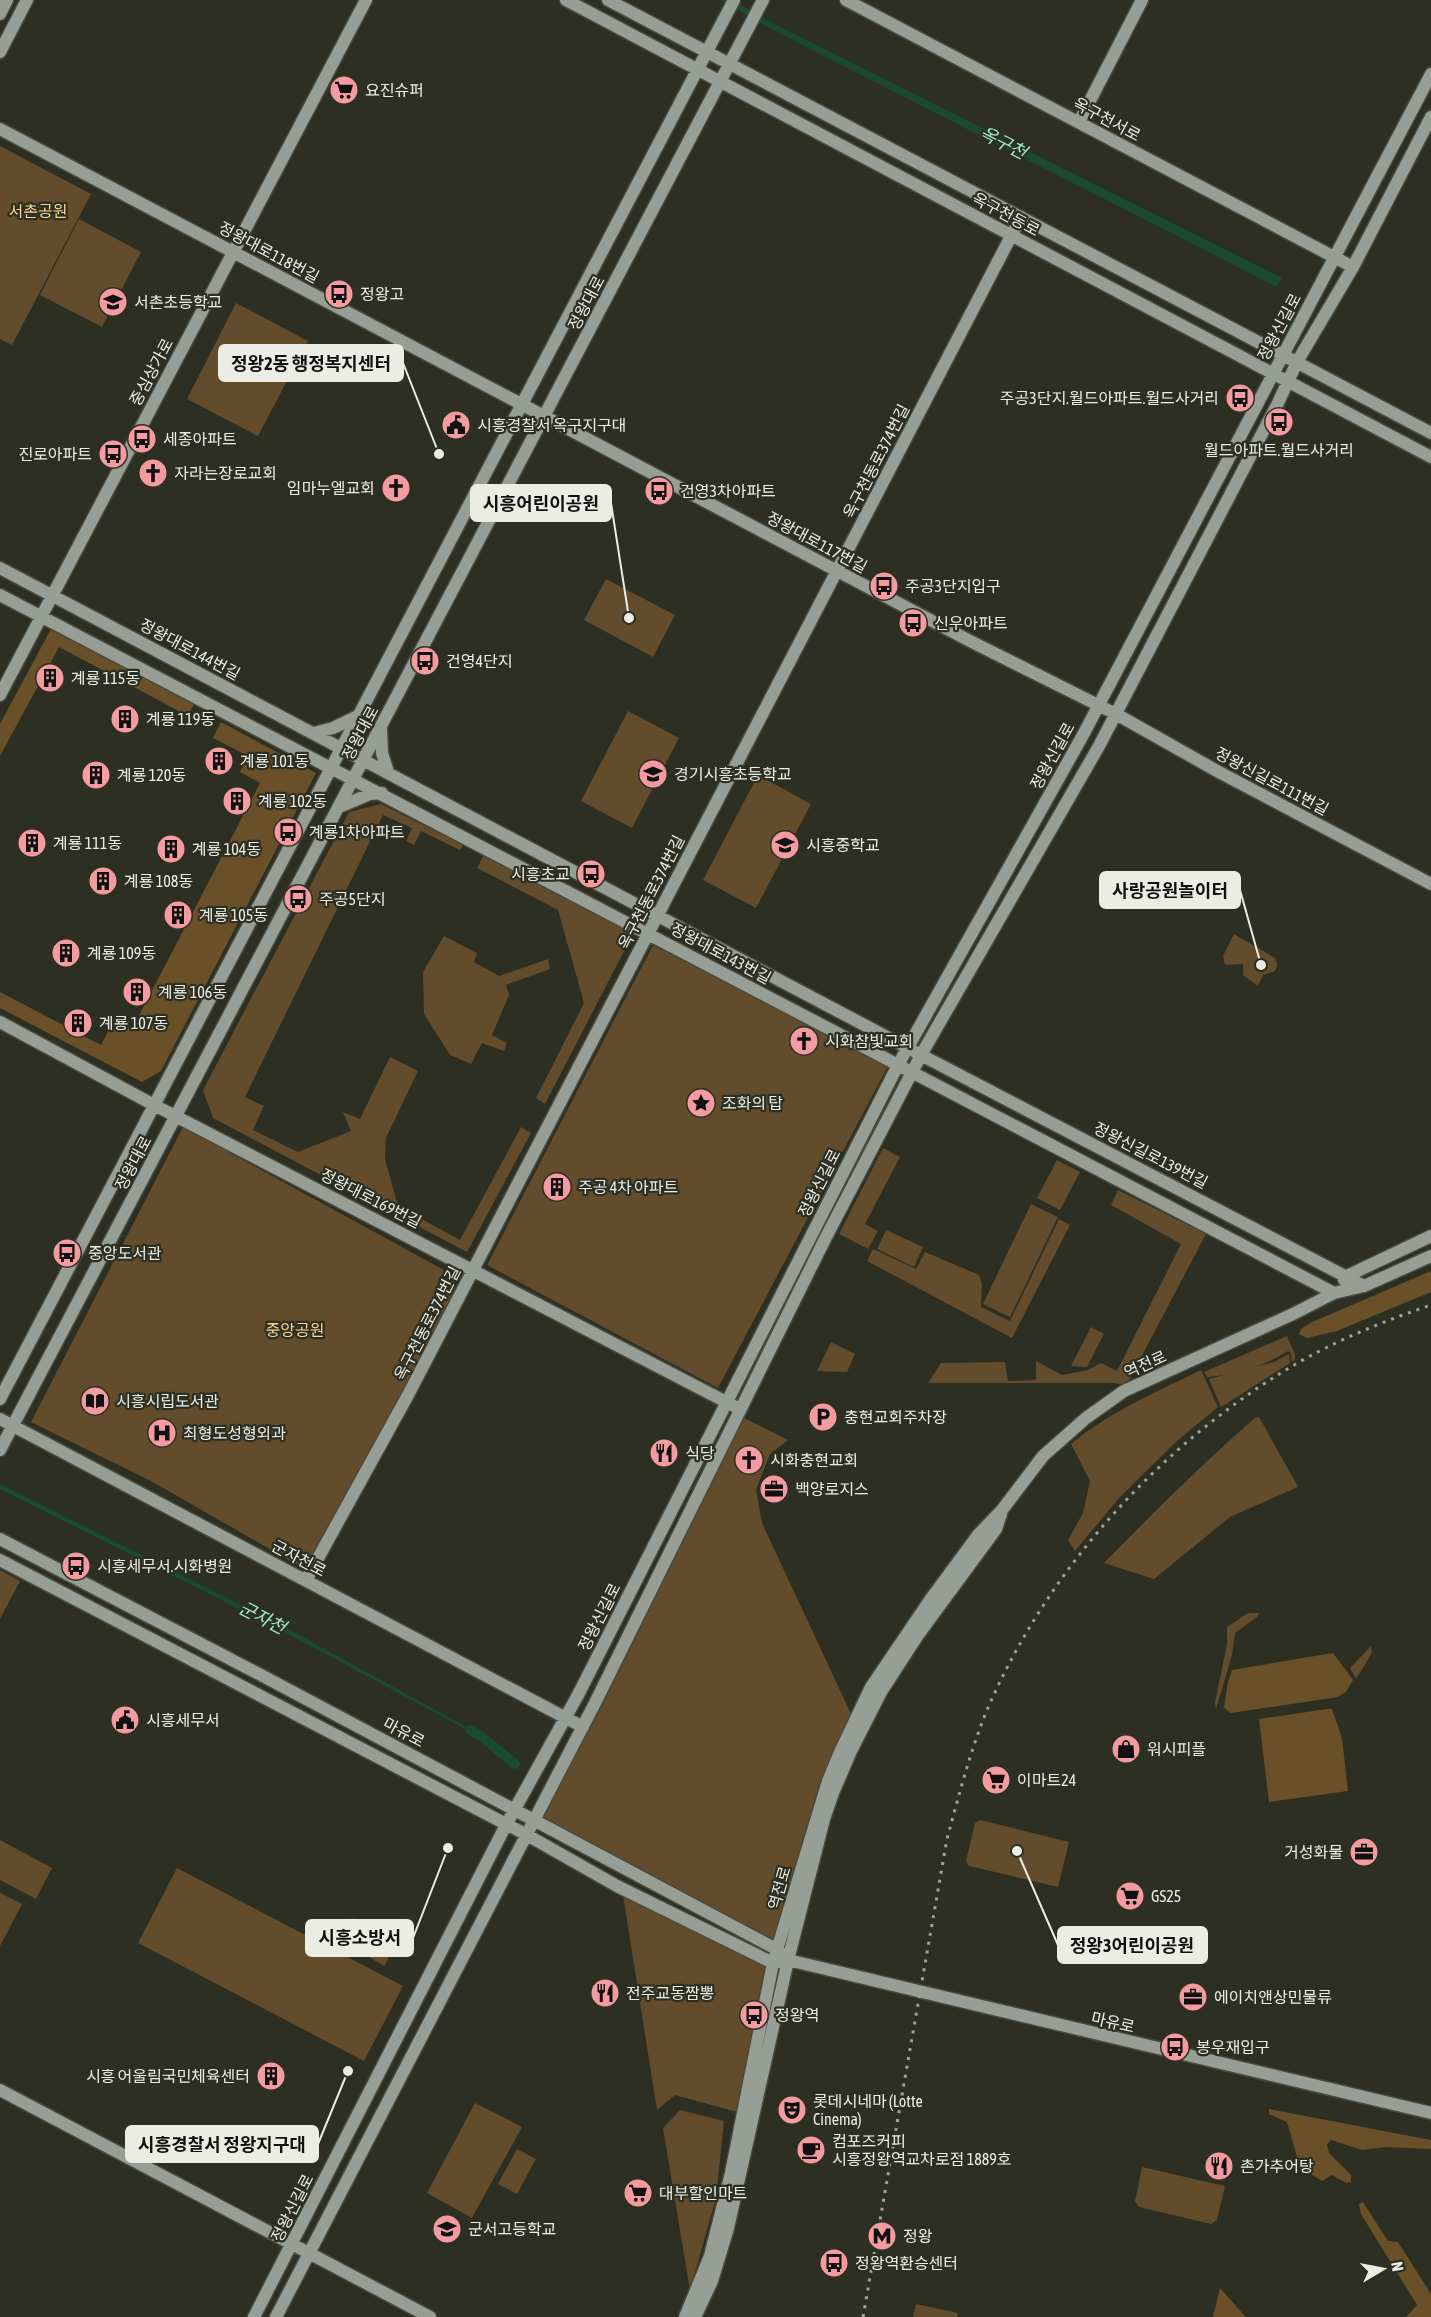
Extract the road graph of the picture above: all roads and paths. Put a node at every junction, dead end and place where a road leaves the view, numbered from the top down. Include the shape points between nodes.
1 (7, 0) edge
2 (27, 0) edge
3 (366, 0) edge
4 (566, 0) edge
5 (608, 0) edge
6 (734, 0) edge
7 (763, 0) edge
8 (846, 0) edge
9 (1142, 0) edge
10 (0, 14) edge
11 (0, 52) edge
12 (707, 52) junction
13 (730, 64) junction
14 (698, 70) junction
15 (1431, 74) edge
16 (721, 82) junction
17 (1431, 117) edge
18 (1079, 122) junction
19 (0, 129) edge
20 (1021, 217) junction
21 (1012, 236) junction
22 (233, 252) junction
23 (1334, 258) junction
24 (1353, 267) junction
25 (1282, 355) junction
26 (1297, 362) junction
27 (1272, 373) junction
28 (1288, 382) junction
29 (522, 404) junction
30 (545, 417) junction
31 (1431, 433) edge
32 (1431, 457) edge
33 (0, 568) edge
34 (837, 571) junction
35 (0, 595) edge
36 (52, 595) junction
37 (42, 616) junction
38 (0, 695) edge
39 (1098, 707) junction
40 (1116, 714) junction
41 (358, 716) junction
42 (381, 728) junction
43 (314, 733) junction
44 (342, 747) junction
45 (364, 759) junction
46 (332, 767) junction
47 (388, 772) junction
48 (354, 778) junction
49 (382, 793) junction
50 (339, 807) junction
51 (1431, 884) edge
52 (658, 915) junction
53 (648, 933) junction
54 (0, 1022) edge
55 (907, 1048) junction
56 (921, 1055) junction
57 (898, 1065) junction
58 (912, 1072) junction
59 (154, 1105) junction
60 (177, 1116) junction
61 (1431, 1236) edge
62 (1431, 1256) edge
63 (473, 1269) junction
64 (1347, 1276) junction
65 (1364, 1286) junction
66 (1334, 1293) junction
67 (0, 1399) edge
68 (727, 1402) junction
69 (740, 1409) junction
70 (0, 1419) edge
71 (14, 1426) junction
72 (2, 1445) edge
73 (1002, 1510) junction
74 (0, 1539) edge
75 (0, 1560) edge
76 (306, 1580) junction
77 (565, 1717) junction
78 (583, 1727) junction
79 (516, 1810) junction
80 (535, 1819) junction
81 (506, 1825) junction
82 (527, 1835) junction
83 (778, 1950) junction
84 (788, 1960) junction
85 (773, 1963) junction
86 (0, 2090) edge
87 (1431, 2113) edge
88 (292, 2244) junction
89 (309, 2253) junction
90 (254, 2317) edge
91 (276, 2317) edge
92 (430, 2317) edge
93 (685, 2317) edge
94 (695, 2317) edge

1 - 10 street
2 - 11 street
3 - 22 street, 중심상가로
4 - 14 street, 옥구천동로
5 - 12 street, 옥구천동로
6 - 12 street, 정왕대로
7 - 13 street, 정왕대로
8 - 18 street, 옥구천서로
9 - 18 street
12 - 13 street, 옥구천동로
12 - 14 street, 정왕대로
13 - 16 street, 정왕대로
13 - 20 street, 옥구천동로
14 - 16 street, 옥구천동로
14 - 29 street, 정왕대로
15 - 23 street, 정왕신길로
16 - 21 street, 옥구천동로
16 - 30 street, 정왕대로
17 - 24 street, 정왕신길로
18 - 23 street, 옥구천서로
19 - 22 street, 정왕대로118번길
20 - 21 street, 옥구천동로374번길
20 - 25 street, 옥구천동로
21 - 27 street, 옥구천동로
21 - 34 street, 옥구천동로374번길
22 - 29 street, 정왕대로118번길
22 - 36 street, 중심상가로
23 - 24 street, 옥구천서로
23 - 25 street, 정왕신길로
24 - 26 street, 정왕신길로
25 - 26 street, 옥구천동로
25 - 27 street, 정왕신길로
26 - 28 street, 정왕신길로
26 - 31 street, 옥구천동로
27 - 28 street, 옥구천동로
27 - 39 street, 정왕신길로
28 - 32 street, 옥구천동로
28 - 40 street, 정왕신길로
29 - 30 street, 정왕대로117번길
29 - 41 street, 정왕대로
30 - 34 street, 정왕대로117번길
30 - 42 street, 정왕대로
33 - 36 street, 정왕대로144번길
34 - 39 street, 정왕대로117번길
34 - 52 street, 옥구천동로374번길
35 - 37 street
36 - 37 street, 중심상가로
36 - 43 street, 정왕대로144번길
37 - 38 street, 중심상가로
37 - 46 street
39 - 40 street, 정왕신길로111번길
39 - 55 street, 정왕신길로
40 - 51 street, 정왕신길로111번길
40 - 56 street, 정왕신길로
41 - 43 street
41 - 44 street, 정왕대로
42 - 45 street, 정왕대로
42 - 47 street
43 - 44 street, 정왕대로144번길
44 - 45 street, 정왕대로144번길
44 - 46 street, 정왕대로
45 - 47 street, 정왕대로143번길
45 - 48 street, 정왕대로
46 - 48 street
46 - 59 street, 정왕대로
47 - 52 street, 정왕대로143번길
48 - 49 street, 정왕대로143번길
48 - 50 street, 정왕대로
49 - 50 street
49 - 53 street, 정왕대로143번길
50 - 60 street, 정왕대로
52 - 53 street, 옥구천동로374번길
52 - 55 street, 정왕대로143번길
53 - 57 street, 정왕대로143번길
53 - 63 street, 옥구천동로374번길
54 - 59 street, 정왕대로169번길
55 - 56 street, 정왕대로143번길
55 - 57 street, 정왕신길로
56 - 58 street, 정왕신길로
56 - 64 street, 정왕신길로139번길
57 - 58 street, 정왕대로143번길
57 - 68 street, 정왕신길로
58 - 66 street
58 - 69 street, 정왕신길로
59 - 60 street, 정왕대로169번길
59 - 67 street, 정왕대로
60 - 63 street, 정왕대로169번길
60 - 71 street, 정왕대로
61 - 64 street, 역전로
62 - 65 street, 역전로
63 - 68 street, 정왕대로169번길
63 - 76 street, 옥구천동로374번길
64 - 65 street, 정왕신길로139번길
64 - 66 street, 역전로
65 - 66 street, 역전로
66 - 73 street, 역전로 via 1124,1391 1043,1456
68 - 69 street, 정왕대로169번길
68 - 77 street, 정왕신길로
69 - 78 street, 정왕신길로
70 - 71 street, 군자천로
71 - 72 street, 정왕대로
71 - 76 street, 군자천로
73 - 83 street, 역전로 via 965,1552 871,1687 828,1781
73 - 84 street, 역전로 via 996,1528 881,1692 851,1751 824,1819
74 - 79 street, 마유로
75 - 81 street
76 - 77 street, 군자천로
77 - 78 street, 군자천로
77 - 79 street, 정왕신길로
78 - 80 street, 정왕신길로
79 - 80 street, 마유로
79 - 81 street, 정왕신길로
80 - 82 street, 정왕신길로
80 - 83 street, 마유로
81 - 82 street
81 - 88 street, 정왕신길로
82 - 85 street via 617,1886
82 - 89 street, 정왕신길로
83 - 84 street, 마유로
83 - 85 street, 역전로
84 - 85 street, 마유로
84 - 87 street, 마유로
84 - 94 street, 역전로 via 728,2228 712,2281
85 - 93 street, 역전로 via 720,2217 710,2256
86 - 88 street
88 - 89 street
88 - 90 street, 정왕신길로
89 - 91 street, 정왕신길로
89 - 92 street

